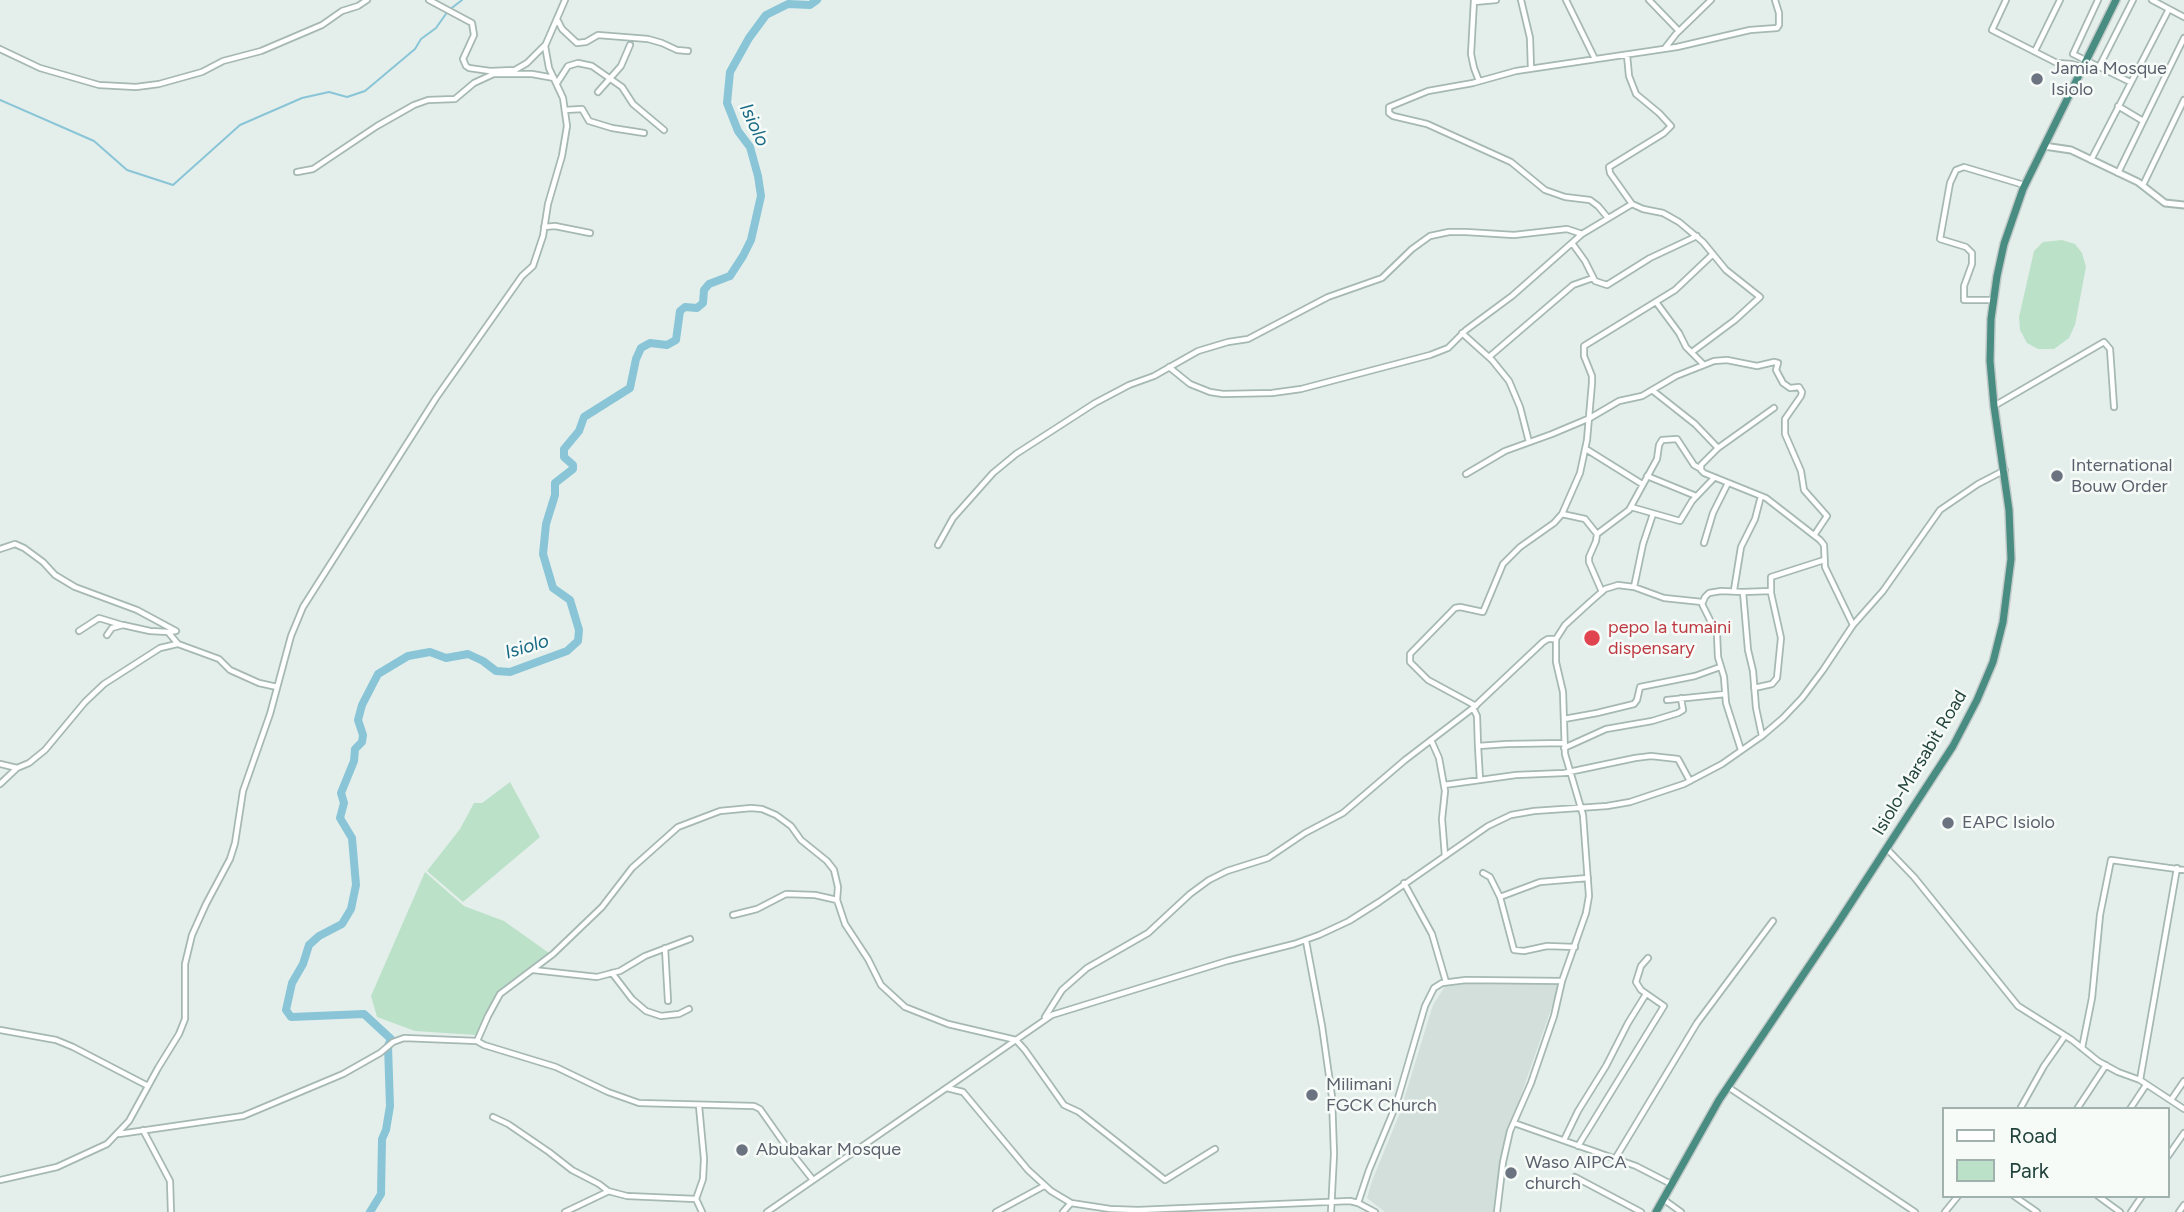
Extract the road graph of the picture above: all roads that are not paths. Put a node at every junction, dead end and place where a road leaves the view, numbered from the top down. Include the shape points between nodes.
1 (367, 0) edge
2 (429, 0) edge
3 (565, 0) edge
4 (1496, 0) edge
5 (1521, 0) edge
6 (1566, 0) edge
7 (1649, 0) edge
8 (1711, 0) edge
9 (1774, 0) edge
10 (2006, 0) edge
11 (2060, 0) edge
12 (2098, 0) edge
13 (2116, 0) edge
14 (2133, 0) edge
15 (2152, 0) edge
16 (2172, 0) edge
17 (1474, 1) edge
18 (2168, 8) junction
19 (2184, 17) edge
20 (557, 20) junction
21 (1679, 31) junction
22 (2184, 38) edge
23 (630, 45) dead end
24 (545, 46) junction
25 (0, 49) edge
26 (1665, 49) junction
27 (688, 51) dead end
28 (2035, 51) junction
29 (1627, 55) junction
30 (1595, 59) junction
31 (2084, 64) junction
32 (2099, 67) junction
33 (1531, 69) junction
34 (500, 71) junction
35 (494, 74) junction
36 (611, 78) junction
37 (555, 81) junction
38 (1479, 81) junction
39 (2130, 82) junction
40 (598, 92) dead end
41 (2184, 100) edge
42 (2118, 106) junction
43 (565, 110) junction
44 (2143, 121) junction
45 (664, 130) dead end
46 (644, 133) dead end
47 (2044, 146) junction
48 (2091, 160) junction
49 (297, 172) dead end
50 (2118, 173) junction
51 (2025, 185) junction
52 (2143, 185) junction
53 (1632, 204) junction
54 (2184, 205) edge
55 (1608, 218) junction
56 (544, 228) junction
57 (590, 233) dead end
58 (1582, 234) junction
59 (1697, 236) junction
60 (1572, 243) junction
61 (1713, 254) junction
62 (1593, 278) junction
63 (1993, 300) junction
64 (1656, 302) junction
65 (1462, 333) junction
66 (1692, 352) junction
67 (1489, 357) junction
68 (1704, 365) junction
69 (1169, 367) junction
70 (1652, 390) junction
71 (1994, 406) junction
72 (2114, 407) dead end
73 (1774, 408) dead end
74 (1590, 418) junction
75 (1529, 442) junction
76 (1718, 447) junction
77 (1586, 449) junction
78 (1701, 470) junction
79 (2004, 470) junction
80 (1466, 474) dead end
81 (1647, 476) junction
82 (1714, 478) junction
83 (1728, 483) junction
84 (1642, 484) junction
85 (1696, 496) junction
86 (1761, 496) junction
87 (1631, 507) junction
88 (1562, 514) junction
89 (1653, 514) junction
90 (1597, 534) junction
91 (1815, 534) junction
92 (1704, 542) dead end
93 (938, 545) dead end
94 (0, 549) edge
95 (1824, 560) junction
96 (1634, 587) junction
97 (1734, 590) junction
98 (1771, 591) junction
99 (1602, 592) junction
100 (1743, 592) junction
101 (1702, 602) junction
102 (123, 625) junction
103 (1853, 625) junction
104 (79, 631) dead end
105 (168, 632) junction
106 (107, 635) dead end
107 (1556, 639) junction
108 (178, 644) junction
109 (1720, 667) junction
110 (276, 687) junction
111 (1754, 688) junction
112 (1725, 694) junction
113 (1681, 698) junction
114 (1667, 700) dead end
115 (1475, 707) junction
116 (1564, 719) junction
117 (1762, 736) junction
118 (1431, 740) junction
119 (1478, 746) junction
120 (1564, 746) junction
121 (1741, 750) junction
122 (0, 764) edge
123 (18, 768) junction
124 (1570, 772) junction
125 (1480, 780) junction
126 (1690, 781) junction
127 (0, 784) edge
128 (1444, 785) junction
129 (1581, 807) junction
130 (1886, 848) junction
131 (1445, 856) junction
132 (2177, 869) junction
133 (2184, 870) edge
134 (1483, 873) dead end
135 (1588, 878) junction
136 (1404, 883) junction
137 (1500, 897) junction
138 (837, 900) junction
139 (733, 915) dead end
140 (1773, 921) dead end
141 (690, 939) dead end
142 (1306, 941) junction
143 (1575, 947) junction
144 (665, 948) junction
145 (1648, 958) dead end
146 (532, 970) junction
147 (612, 973) junction
148 (1562, 981) junction
149 (1446, 982) junction
150 (1646, 994) junction
151 (668, 1001) dead end
152 (689, 1009) dead end
153 (1045, 1018) junction
154 (0, 1030) edge
155 (2065, 1036) junction
156 (1016, 1040) junction
157 (477, 1041) junction
158 (2082, 1048) junction
159 (2106, 1065) junction
160 (2140, 1080) junction
161 (2184, 1082) edge
162 (2146, 1085) junction
163 (148, 1086) junction
164 (1728, 1087) junction
165 (946, 1088) junction
166 (2171, 1100) junction
167 (699, 1106) junction
168 (2021, 1107) edge
169 (2078, 1107) edge
170 (2131, 1107) edge
171 (2184, 1109) edge
172 (492, 1117) dead end
173 (1514, 1123) junction
174 (143, 1130) junction
175 (2184, 1133) edge
176 (118, 1134) junction
177 (1564, 1140) junction
178 (1578, 1146) junction
179 (1215, 1149) dead end
180 (2170, 1153) edge
181 (1615, 1158) junction
182 (1575, 1177) dead end
183 (0, 1180) edge
184 (813, 1180) junction
185 (1671, 1184) junction
186 (1044, 1186) junction
187 (608, 1191) junction
188 (1956, 1198) edge
189 (2017, 1198) edge
190 (2101, 1198) edge
191 (696, 1199) junction
192 (1662, 1199) junction
193 (1331, 1202) junction
194 (1071, 1203) junction
195 (1358, 1203) junction
196 (2184, 1205) edge
197 (1109, 1211) edge
198 (1138, 1211) edge
199 (171, 1212) edge
200 (565, 1212) edge
201 (702, 1212) edge
202 (767, 1212) edge
203 (996, 1212) edge
204 (1063, 1212) edge
205 (1331, 1212) edge
206 (1375, 1212) edge
207 (1497, 1212) edge
208 (1641, 1212) edge
209 (1656, 1212) edge
210 (1681, 1212) edge
211 (1915, 1212) edge
212 (1945, 1212) edge
213 (2037, 1212) edge
214 (2120, 1212) edge
215 (2179, 1212) edge

1 - 25 street via 261,51 159,84 99,85 40,68
2 - 34 street via 472,23 474,35 464,55 466,66
3 - 20 street
4 - 17 street
5 - 33 street via 1530,37
6 - 30 street
7 - 21 street
8 - 21 street
9 - 26 street via 1778,28
10 - 28 street via 1992,30
11 - 28 street
12 - 31 street via 2073,54
13 - 31 highway, Isiolo-Marsabit Road
14 - 32 street
15 - 18 street
16 - 18 street
17 - 38 street via 1471,54
18 - 19 street
18 - 39 street
20 - 24 street
20 - 27 street via 577,44 598,35 648,40
21 - 26 street
22 - 44 street
23 - 36 street
24 - 34 street via 521,67
24 - 37 street
26 - 29 street
28 - 31 street via 2057,62
29 - 30 street
29 - 53 street via 1636,94 1671,126 1609,167
30 - 33 street
31 - 32 street
31 - 47 highway, Isiolo-Marsabit Road
32 - 39 street
33 - 38 street
34 - 35 street
35 - 37 street via 532,74
35 - 49 street via 455,99 415,104 313,169
36 - 37 street via 592,66 574,63
36 - 40 street
36 - 45 street
37 - 43 street
38 - 55 street via 1428,92 1392,104 1389,111 1511,162 1545,190 1590,201
39 - 42 street
41 - 52 street
42 - 44 street
42 - 48 street
43 - 46 street via 582,109 589,121
43 - 56 street via 566,135
44 - 50 street
47 - 48 street via 2069,149
47 - 51 highway, Isiolo-Marsabit Road
48 - 50 street
50 - 52 street
51 - 63 highway, Isiolo-Marsabit Road via 2004,244
51 - 63 street via 1964,167 1954,172 1948,188 1940,239 1972,253 1964,300
52 - 54 street via 2165,202
53 - 55 street
53 - 59 street via 1672,218
55 - 58 street
56 - 57 street
56 - 110 street via 533,266 436,398 314,588 290,636
58 - 60 street
58 - 69 street via 1567,229 1507,236 1449,232 1430,236 1382,278 1328,297 1256,336 1198,351
59 - 61 street
59 - 62 street via 1650,258 1611,284
60 - 62 street
60 - 65 street
61 - 64 street
61 - 66 street via 1760,297
62 - 67 street via 1573,285
63 - 71 highway, Isiolo-Marsabit Road via 1990,361
64 - 66 street
64 - 74 street via 1583,349 1592,379
65 - 67 street
65 - 69 street via 1448,348 1430,355 1284,392 1223,394 1190,384
66 - 68 street
67 - 75 street via 1512,385
68 - 70 street
68 - 91 street via 1721,360 1754,366 1779,363 1777,373 1786,386 1799,387 1801,396 1785,419 1785,434 1804,490 1827,516
69 - 93 street via 1103,398 1016,454 981,485
70 - 74 street via 1619,401
70 - 76 street
71 - 72 street via 2104,342 2110,348
71 - 79 highway, Isiolo-Marsabit Road
73 - 76 street
74 - 75 street
74 - 77 street
75 - 80 street
76 - 78 street
77 - 84 street
77 - 88 street
78 - 81 street via 1678,440 1665,439 1660,441
78 - 82 street
79 - 103 street via 1940,510
79 - 130 highway, Isiolo-Marsabit Road via 2011,559 1996,653 1962,730
81 - 84 street
81 - 85 street
82 - 83 street
82 - 85 street
83 - 86 street
83 - 92 street
84 - 87 street
85 - 89 street via 1680,522
86 - 91 street
86 - 97 street via 1741,547
87 - 89 street
87 - 90 street
88 - 90 street via 1586,519
88 - 115 street via 1506,560 1483,612 1455,608 1410,653 1410,662 1428,680
89 - 96 street
90 - 99 street via 1589,560
91 - 95 street via 1823,543
94 - 105 street via 15,544 24,548 75,587 176,631
95 - 98 street via 1773,576
95 - 103 street
96 - 99 street via 1619,585
96 - 101 street via 1664,598
97 - 100 street
97 - 101 street via 1709,593
98 - 100 street
98 - 111 street via 1780,632 1777,678 1772,684
99 - 107 street
100 - 111 street
101 - 109 street via 1716,630
102 - 104 street via 99,618
102 - 105 street
102 - 106 street
103 - 117 street via 1808,691
105 - 108 street
107 - 115 street via 1543,642
107 - 116 street
108 - 110 street
108 - 123 street via 160,648 104,684 45,750
109 - 112 street
109 - 116 street via 1640,687 1634,704
110 - 163 street via 243,791 235,843 187,954 183,1025
111 - 117 street
112 - 113 street
112 - 121 street
113 - 114 street
113 - 120 street via 1684,709 1678,713 1606,729
115 - 118 street
115 - 119 street
116 - 120 street
117 - 121 street
118 - 128 street
118 - 153 street via 1329,822 1268,858 1227,871 1199,887 1149,933 1077,976
119 - 120 street
119 - 125 street
120 - 124 street
121 - 126 street
122 - 123 street
123 - 127 street
124 - 125 street
124 - 126 street via 1635,758 1666,757 1680,760
124 - 129 street
125 - 128 street
126 - 129 street via 1618,805
128 - 131 street
129 - 131 street via 1511,815
129 - 135 street
130 - 155 street via 2018,1006
130 - 164 highway, Isiolo-Marsabit Road
131 - 136 street
132 - 133 street
132 - 158 street via 2111,860
132 - 160 street
134 - 137 street
135 - 137 street via 1538,883
135 - 143 street via 1588,906
136 - 142 street via 1349,921
136 - 149 street via 1432,934
137 - 143 street via 1516,951
138 - 139 street via 786,894
138 - 146 street via 834,870 784,821 762,809 720,811 672,832 632,868 593,916
138 - 156 street via 845,924 878,981 898,1001 935,1020
140 - 181 street via 1697,1023
141 - 144 street
142 - 153 street
142 - 193 street via 1332,1097
143 - 148 street
144 - 147 street
144 - 151 street
145 - 150 street via 1635,980
146 - 147 street via 597,977
146 - 157 street via 500,994
147 - 152 street via 646,1011 661,1016
148 - 149 street
148 - 173 street
149 - 195 street via 1434,988 1427,1000 1396,1105
150 - 177 street
150 - 178 street via 1664,1006 1662,1011
153 - 156 street
154 - 163 street via 73,1046
155 - 158 street
155 - 168 street
156 - 165 street
156 - 179 street via 1064,1105 1165,1180
157 - 167 street via 556,1067 625,1099
157 - 174 street via 404,1038 343,1074 261,1110 230,1119
158 - 159 street
159 - 160 street
159 - 169 street
160 - 162 street
161 - 166 street
162 - 166 street
162 - 170 street
163 - 176 street
164 - 185 highway, Isiolo-Marsabit Road
164 - 211 street
165 - 184 street
165 - 186 street via 963,1092
166 - 171 street
167 - 184 street via 760,1109
167 - 191 street via 704,1159
172 - 187 street
173 - 177 street
173 - 207 street via 1504,1153
174 - 176 street
174 - 199 street via 170,1181
175 - 180 street
176 - 183 street via 78,1159
177 - 178 street
178 - 181 street
181 - 185 street
182 - 208 street
184 - 202 street
185 - 192 highway, Isiolo-Marsabit Road
186 - 194 street
186 - 203 street
187 - 191 street
187 - 200 street
188 - 212 street
189 - 213 street
190 - 214 street
191 - 201 street
192 - 209 highway, Isiolo-Marsabit Road
192 - 210 street
193 - 195 street
193 - 198 street
193 - 205 street
194 - 197 street
194 - 204 street
195 - 206 street
196 - 215 street
197 - 198 street

